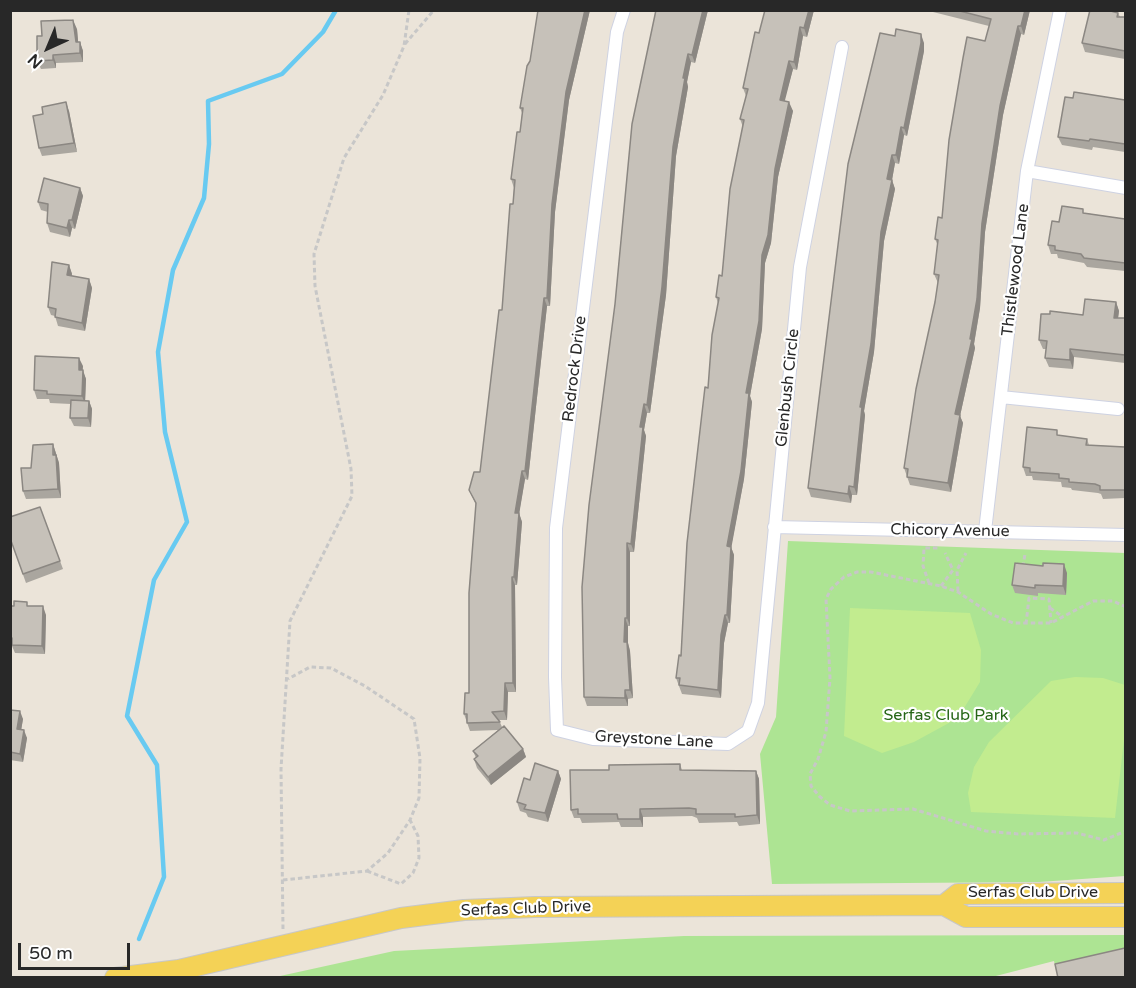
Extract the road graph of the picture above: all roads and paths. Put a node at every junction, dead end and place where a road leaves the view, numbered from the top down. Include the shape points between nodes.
1 (409, 10) edge
2 (434, 10) edge
3 (624, 10) edge
4 (1060, 10) edge
5 (404, 46) junction
6 (843, 47) dead end
7 (1027, 171) junction
8 (1125, 188) edge
9 (1001, 396) junction
10 (1118, 409) dead end
11 (774, 527) junction
12 (985, 531) junction
13 (1125, 535) edge
14 (938, 548) dead end
15 (945, 553) dead end
16 (966, 553) dead end
17 (1024, 554) dead end
18 (1034, 569) edge
19 (955, 570) junction
20 (929, 583) junction
21 (941, 586) junction
22 (1042, 589) edge
23 (958, 592) junction
24 (1041, 599) junction
25 (1125, 607) edge
26 (1050, 608) junction
27 (1063, 617) junction
28 (1051, 623) junction
29 (1026, 624) junction
30 (288, 679) junction
31 (557, 730) joint
32 (748, 731) joint
33 (410, 820) junction
34 (1125, 831) edge
35 (367, 871) junction
36 (283, 880) junction
37 (1125, 893) edge
38 (944, 905) junction
39 (1125, 917) edge
40 (283, 946) junction
41 (115, 978) edge

1 - 5 path
2 - 5 path
3 - 31 street, Redrock Drive via 617,32 556,528
4 - 7 street, Thistlewood Lane
5 - 30 path via 383,95 344,158 314,254 315,286 351,469 352,496 290,621
6 - 11 street, Glenbush Circle via 800,267
7 - 8 street
7 - 9 street, Thistlewood Lane
9 - 10 street
9 - 12 street, Thistlewood Lane
11 - 12 street, Chicory Avenue
11 - 32 street, Glenbush Circle via 758,703
12 - 13 street, Chicory Avenue
14 - 20 path via 924,549 923,566
15 - 19 path
16 - 19 path
17 - 18 path via 1023,568
19 - 21 path
19 - 23 path
20 - 21 path
20 - 34 path via 857,572 831,589 826,599 830,678 826,732 810,774 819,796 830,805 850,811 913,809 986,831 1077,833 1104,840
21 - 23 path
22 - 24 path
23 - 29 path via 991,614 1013,624
24 - 26 path via 1048,599
24 - 29 path via 1029,598
25 - 27 path via 1113,601 1093,601
26 - 27 path
26 - 28 path
27 - 28 path
28 - 29 path
30 - 33 path via 310,667 331,668 414,719 420,758 419,798
30 - 36 path via 281,769
31 - 32 street, Greystone Lane via 593,739 728,744
33 - 35 path via 388,853
33 - 35 path via 418,836 419,858 413,873 401,884
35 - 36 path
36 - 40 path
37 - 38 main road, Serfas Club Drive via 958,894
38 - 39 main road, Serfas Club Drive via 966,917
38 - 40 main road, Serfas Club Drive via 464,910 401,918
40 - 41 main road, Serfas Club Drive via 179,970

